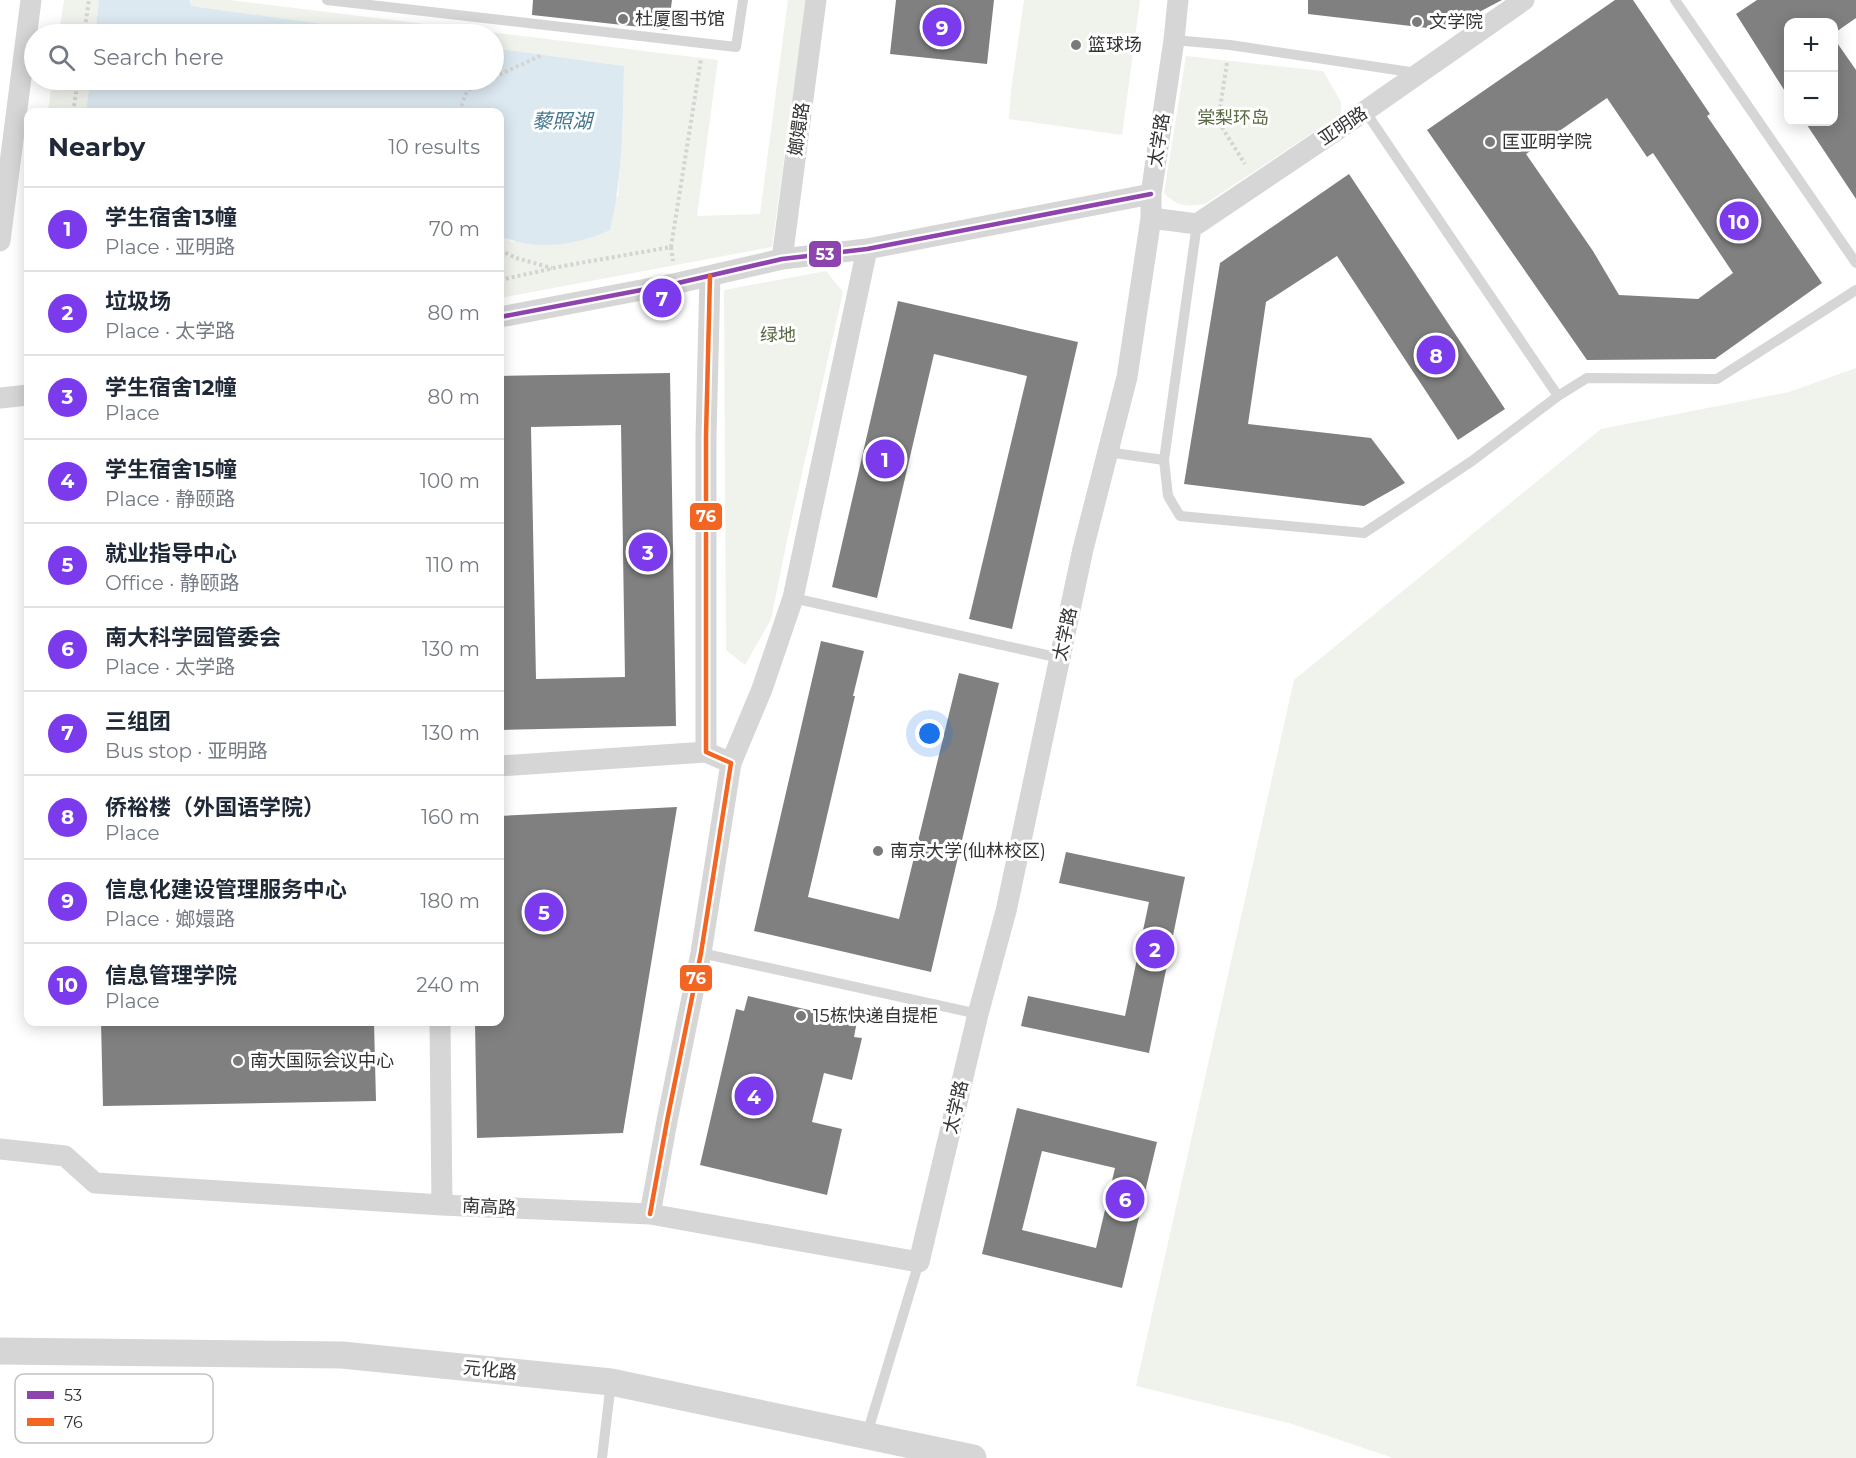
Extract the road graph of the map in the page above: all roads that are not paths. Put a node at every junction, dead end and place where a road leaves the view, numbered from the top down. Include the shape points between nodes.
1 (30, 0) edge
2 (327, 0) edge
3 (743, 0) edge
4 (816, 0) edge
5 (1178, 0) edge
6 (1524, 0) edge
7 (1676, 0) edge
8 (27, 24) edge
9 (1174, 40) junction
10 (24, 48) edge
11 (1426, 74) dead end
12 (1365, 111) junction
13 (1151, 194) junction
14 (1151, 218) junction
15 (1197, 224) junction
16 (0, 241) edge
17 (867, 249) junction
18 (782, 259) junction
19 (1856, 263) edge
20 (710, 276) junction
21 (1856, 290) edge
22 (504, 316) edge
23 (24, 395) edge
24 (1558, 396) junction
25 (0, 398) edge
26 (1107, 452) junction
27 (1164, 460) junction
28 (793, 598) junction
29 (1060, 658) junction
30 (706, 752) junction
31 (731, 762) junction
32 (504, 766) edge
33 (702, 953) junction
34 (978, 1014) junction
35 (440, 1026) edge
36 (0, 1149) edge
37 (442, 1205) junction
38 (650, 1214) junction
39 (919, 1262) junction
40 (0, 1351) edge
41 (611, 1382) junction
42 (866, 1437) junction
43 (602, 1458) edge
44 (973, 1458) edge

1 - 8 street
2 - 3 lane via 736,47
4 - 18 street, 嫏嬛路
5 - 9 street, 太学路
6 - 12 street, 亚明路
7 - 19 lane
9 - 11 lane
9 - 13 street, 太学路
10 - 16 street
12 - 15 street, 亚明路
12 - 24 lane
13 - 14 street, 太学路
13 - 17 street
14 - 15 street
14 - 26 street, 太学路 via 1127,377
15 - 27 lane
17 - 18 street
17 - 28 street
18 - 20 street
20 - 22 street
20 - 30 street
21 - 24 lane via 1718,379 1587,378
23 - 25 street
24 - 27 lane via 1472,461 1364,533 1180,516 1168,496
26 - 27 lane
26 - 29 street, 太学路
28 - 29 lane
28 - 31 street via 762,689
29 - 34 street, 太学路 via 1006,911
30 - 31 street
30 - 32 street
31 - 33 street
33 - 34 lane
33 - 38 street
34 - 39 street, 太学路
35 - 37 street
36 - 37 street, 南高路 via 65,1156 95,1183
37 - 38 street, 南高路
38 - 39 street, 南高路
39 - 42 lane
40 - 41 street, 元化路 via 342,1355
41 - 42 street, 元化路
41 - 43 lane
42 - 44 street, 元化路

